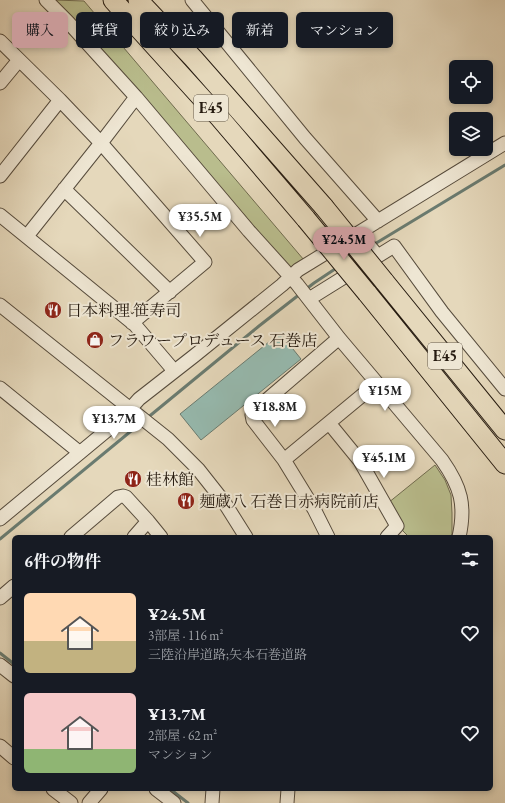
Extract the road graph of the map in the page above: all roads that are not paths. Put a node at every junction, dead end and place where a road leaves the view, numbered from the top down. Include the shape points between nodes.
1 (46, 0) edge
2 (113, 0) edge
3 (138, 0) edge
4 (192, 0) edge
5 (0, 41) edge
6 (19, 60) junction
7 (0, 83) edge
8 (136, 97) junction
9 (60, 100) junction
10 (101, 143) junction
11 (505, 143) edge
12 (0, 176) edge
13 (64, 189) junction
14 (0, 215) edge
15 (378, 221) junction
16 (358, 233) junction
17 (27, 236) junction
18 (377, 255) junction
19 (300, 288) junction
20 (170, 292) junction
21 (0, 305) edge
22 (132, 323) junction
23 (339, 338) junction
24 (173, 371) junction
25 (377, 383) junction
26 (0, 388) edge
27 (505, 390) edge
28 (135, 412) junction
29 (329, 423) junction
30 (505, 430) edge
31 (79, 452) junction
32 (284, 460) junction
33 (505, 464) edge
34 (3, 513) edge
35 (148, 521) junction
36 (73, 535) edge
37 (136, 535) edge
38 (159, 535) edge
39 (245, 535) edge
40 (327, 535) edge
41 (389, 535) edge
42 (459, 535) edge
43 (12, 588) edge
44 (0, 598) edge
45 (0, 665) edge
46 (12, 674) edge
47 (1, 750) edge
48 (12, 757) edge
49 (56, 791) edge
50 (99, 791) edge
51 (159, 791) edge
52 (213, 791) edge
53 (288, 791) edge
54 (71, 803) edge
55 (89, 803) edge
56 (174, 803) edge
57 (212, 803) edge
58 (287, 803) edge

1 - 8 street
2 - 33 highway, E45, bridge via 219,117 306,219
3 - 30 highway, E45, bridge via 193,58 324,207
4 - 15 street
5 - 6 street
6 - 7 street
6 - 9 street
8 - 10 street
8 - 19 street
9 - 10 street
9 - 12 street
10 - 13 street
10 - 20 street via 205,262
11 - 15 street
13 - 17 street
13 - 20 street
14 - 17 street
15 - 16 street
16 - 18 street
16 - 19 street via 298,270
17 - 22 street
18 - 19 street
18 - 27 street via 394,246 442,312
19 - 23 street
19 - 24 street
20 - 22 street
21 - 28 street
22 - 24 street
23 - 25 street
23 - 32 street via 254,411 253,420
24 - 28 street via 139,399
25 - 29 street
25 - 42 street via 450,471 458,488 462,507
26 - 31 street
28 - 31 street via 123,417
28 - 39 street via 168,438 198,469 224,502
29 - 32 street
29 - 41 street via 360,462 397,526
31 - 34 street
32 - 40 street
35 - 36 street via 126,497 118,496
35 - 37 street
35 - 38 street
43 - 44 street
45 - 46 street
47 - 48 street
49 - 54 street
50 - 55 street
51 - 56 street
52 - 57 street
53 - 58 street

